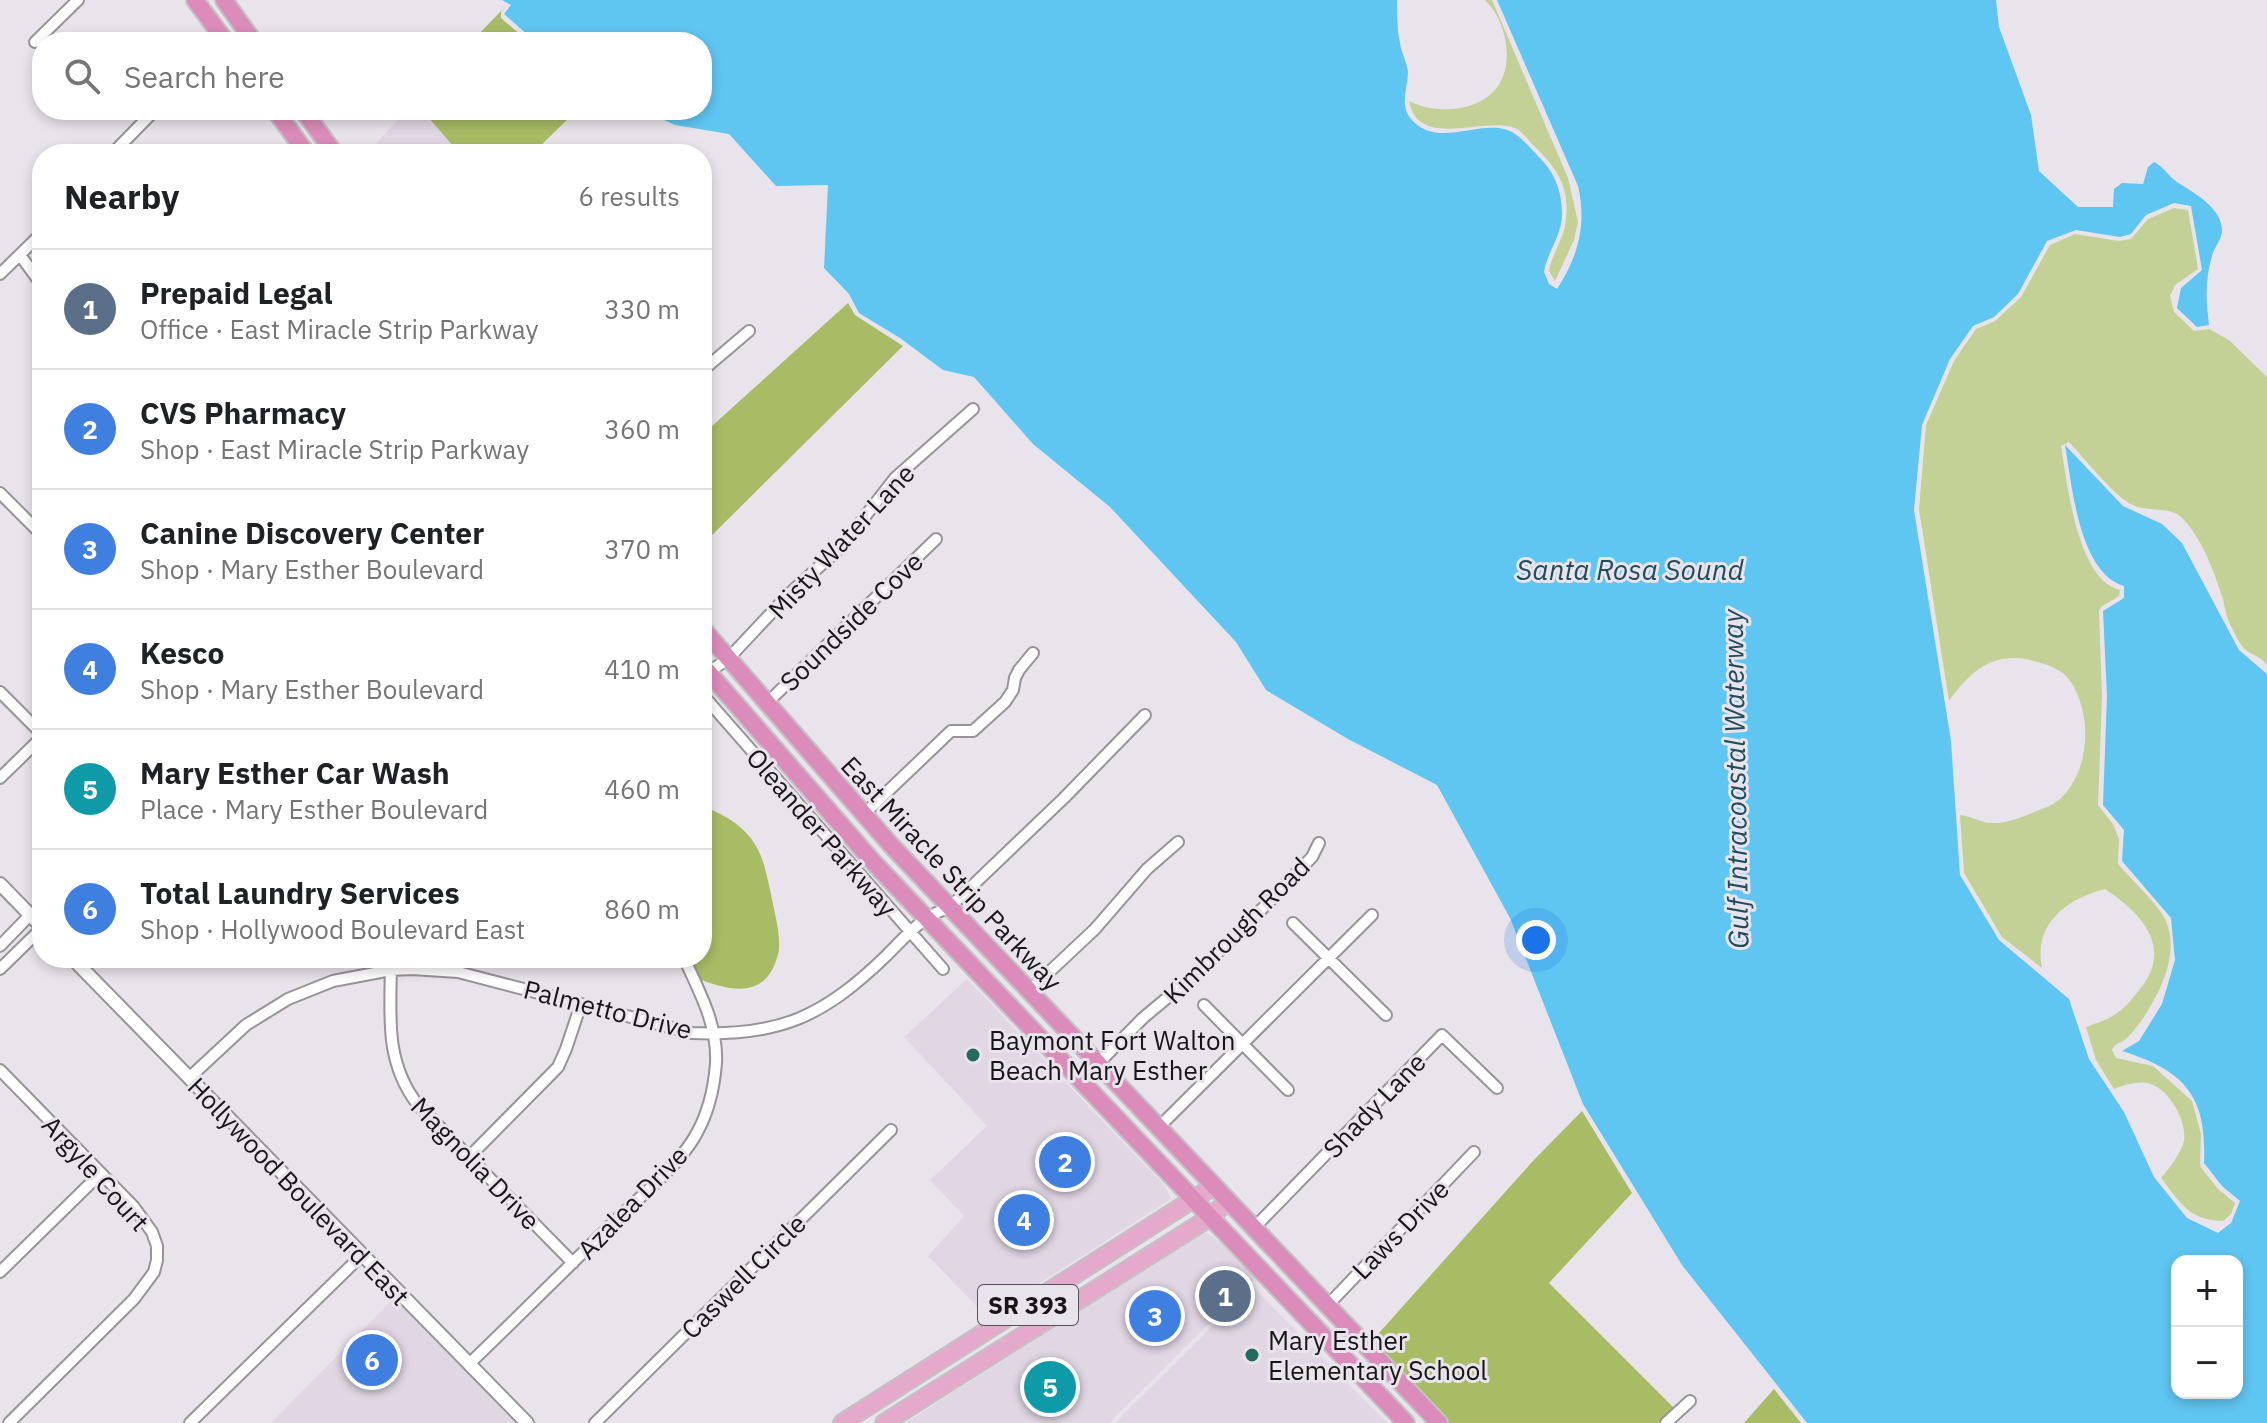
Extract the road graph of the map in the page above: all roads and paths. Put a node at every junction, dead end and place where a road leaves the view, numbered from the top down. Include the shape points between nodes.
1 (78, 0) edge
2 (195, 0) edge
3 (224, 0) edge
4 (243, 26) junction
5 (45, 32) edge
6 (218, 32) edge
7 (235, 32) edge
8 (247, 32) edge
9 (145, 120) edge
10 (281, 120) edge
11 (310, 120) edge
12 (122, 144) edge
13 (297, 144) edge
14 (328, 144) edge
15 (32, 243) edge
16 (20, 255) junction
17 (32, 271) edge
18 (0, 274) edge
19 (749, 331) dead end
20 (712, 362) edge
21 (973, 409) dead end
22 (0, 493) edge
23 (32, 525) edge
24 (936, 539) dead end
25 (712, 640) edge
26 (1033, 653) dead end
27 (728, 659) junction
28 (712, 667) edge
29 (712, 680) edge
30 (0, 692) edge
31 (766, 704) junction
32 (712, 705) edge
33 (1145, 715) dead end
34 (32, 726) edge
35 (32, 746) edge
36 (0, 778) edge
37 (863, 815) junction
38 (1178, 842) dead end
39 (1319, 843) dead end
40 (0, 884) edge
41 (949, 908) junction
42 (32, 914) edge
43 (1372, 915) dead end
44 (926, 918) junction
45 (1293, 923) dead end
46 (32, 924) edge
47 (32, 928) edge
48 (910, 932) junction
49 (0, 946) edge
50 (1328, 958) junction
51 (82, 968) edge
52 (688, 968) edge
53 (0, 969) edge
54 (943, 969) dead end
55 (391, 970) junction
56 (1028, 992) junction
57 (581, 1004) junction
58 (1204, 1005) dead end
59 (1386, 1015) dead end
60 (714, 1034) junction
61 (1242, 1044) junction
62 (1097, 1065) junction
63 (0, 1070) edge
64 (189, 1078) junction
65 (1080, 1082) junction
66 (1497, 1088) dead end
67 (1288, 1090) dead end
68 (1158, 1128) junction
69 (891, 1130) dead end
70 (1474, 1152) dead end
71 (469, 1157) junction
72 (101, 1173) junction
73 (1214, 1186) junction
74 (1193, 1200) junction
75 (1228, 1201) junction
76 (1209, 1218) junction
77 (1253, 1229) junction
78 (362, 1255) junction
79 (573, 1263) junction
80 (0, 1272) edge
81 (1327, 1306) junction
82 (469, 1364) junction
83 (1690, 1401) dead end
84 (9, 1423) edge
85 (190, 1423) edge
86 (527, 1423) edge
87 (595, 1423) edge
88 (842, 1423) edge
89 (884, 1423) edge
90 (1406, 1423) edge
91 (1439, 1423) edge
92 (1666, 1423) edge

1 - 5 street
2 - 6 highway
3 - 4 highway
4 - 7 highway
4 - 8 highway
9 - 12 street
10 - 13 highway
11 - 14 highway
15 - 16 street
16 - 17 street
16 - 18 street
19 - 20 street
21 - 27 street, Misty Water Lane via 895,478 842,546
22 - 23 street
24 - 31 street, Soundside Cove
25 - 27 highway, East Miracle Strip Parkway
26 - 37 street via 1015,678 1011,696 978,728 951,731
27 - 28 street, Misty Water Lane
27 - 31 highway, East Miracle Strip Parkway
29 - 44 highway, East Miracle Strip Parkway
30 - 34 street
31 - 37 highway, East Miracle Strip Parkway
32 - 48 street, Oleander Parkway
33 - 41 street
35 - 36 street
37 - 41 highway, East Miracle Strip Parkway
38 - 56 street
39 - 62 street, Kimbrough Road via 1268,903
40 - 42 street
41 - 44 street, Palmetto Drive
41 - 56 highway, East Miracle Strip Parkway
43 - 50 street
44 - 48 street, Palmetto Drive
44 - 65 highway, East Miracle Strip Parkway
45 - 50 street
46 - 49 street
47 - 53 street
48 - 54 street, Oleander Parkway
48 - 60 street, Palmetto Drive via 847,992 818,1010 775,1027
50 - 59 street
50 - 61 street
51 - 64 street, Hollywood Boulevard East
52 - 60 street, Azalea Drive
55 - 57 street, Palmetto Drive via 458,972
55 - 64 street, Palmetto Drive via 333,981 288,999 246,1025
55 - 71 street, Magnolia Drive via 397,1070 418,1105
56 - 62 highway, East Miracle Strip Parkway
57 - 60 street, Palmetto Drive via 680,1031
57 - 71 street via 558,1067
58 - 61 street
60 - 79 street, Azalea Drive via 712,1093 693,1139
61 - 67 street
61 - 68 street
62 - 65 street, Kimbrough Road
62 - 68 highway, East Miracle Strip Parkway
63 - 72 street, Argyle Court
64 - 78 street, Hollywood Boulevard East
65 - 74 highway, East Miracle Strip Parkway
66 - 77 street, Shady Lane via 1442,1035
68 - 73 highway, East Miracle Strip Parkway
69 - 87 street, Caswell Circle
70 - 81 street, Laws Drive
71 - 79 street, Magnolia Drive
72 - 80 street
72 - 84 street, Argyle Court via 152,1232 157,1246 154,1272 134,1299
73 - 74 main road, SR 393
73 - 75 highway, East Miracle Strip Parkway
74 - 76 highway, East Miracle Strip Parkway
74 - 88 main road, SR 393
75 - 76 main road, SR 393
75 - 77 highway, East Miracle Strip Parkway
76 - 89 main road, SR 393
76 - 90 highway, East Miracle Strip Parkway
77 - 81 highway, East Miracle Strip Parkway
78 - 82 street, Hollywood Boulevard East
78 - 85 street
79 - 82 street, Azalea Drive
81 - 91 highway, East Miracle Strip Parkway
82 - 86 street, Hollywood Boulevard East
83 - 92 street

